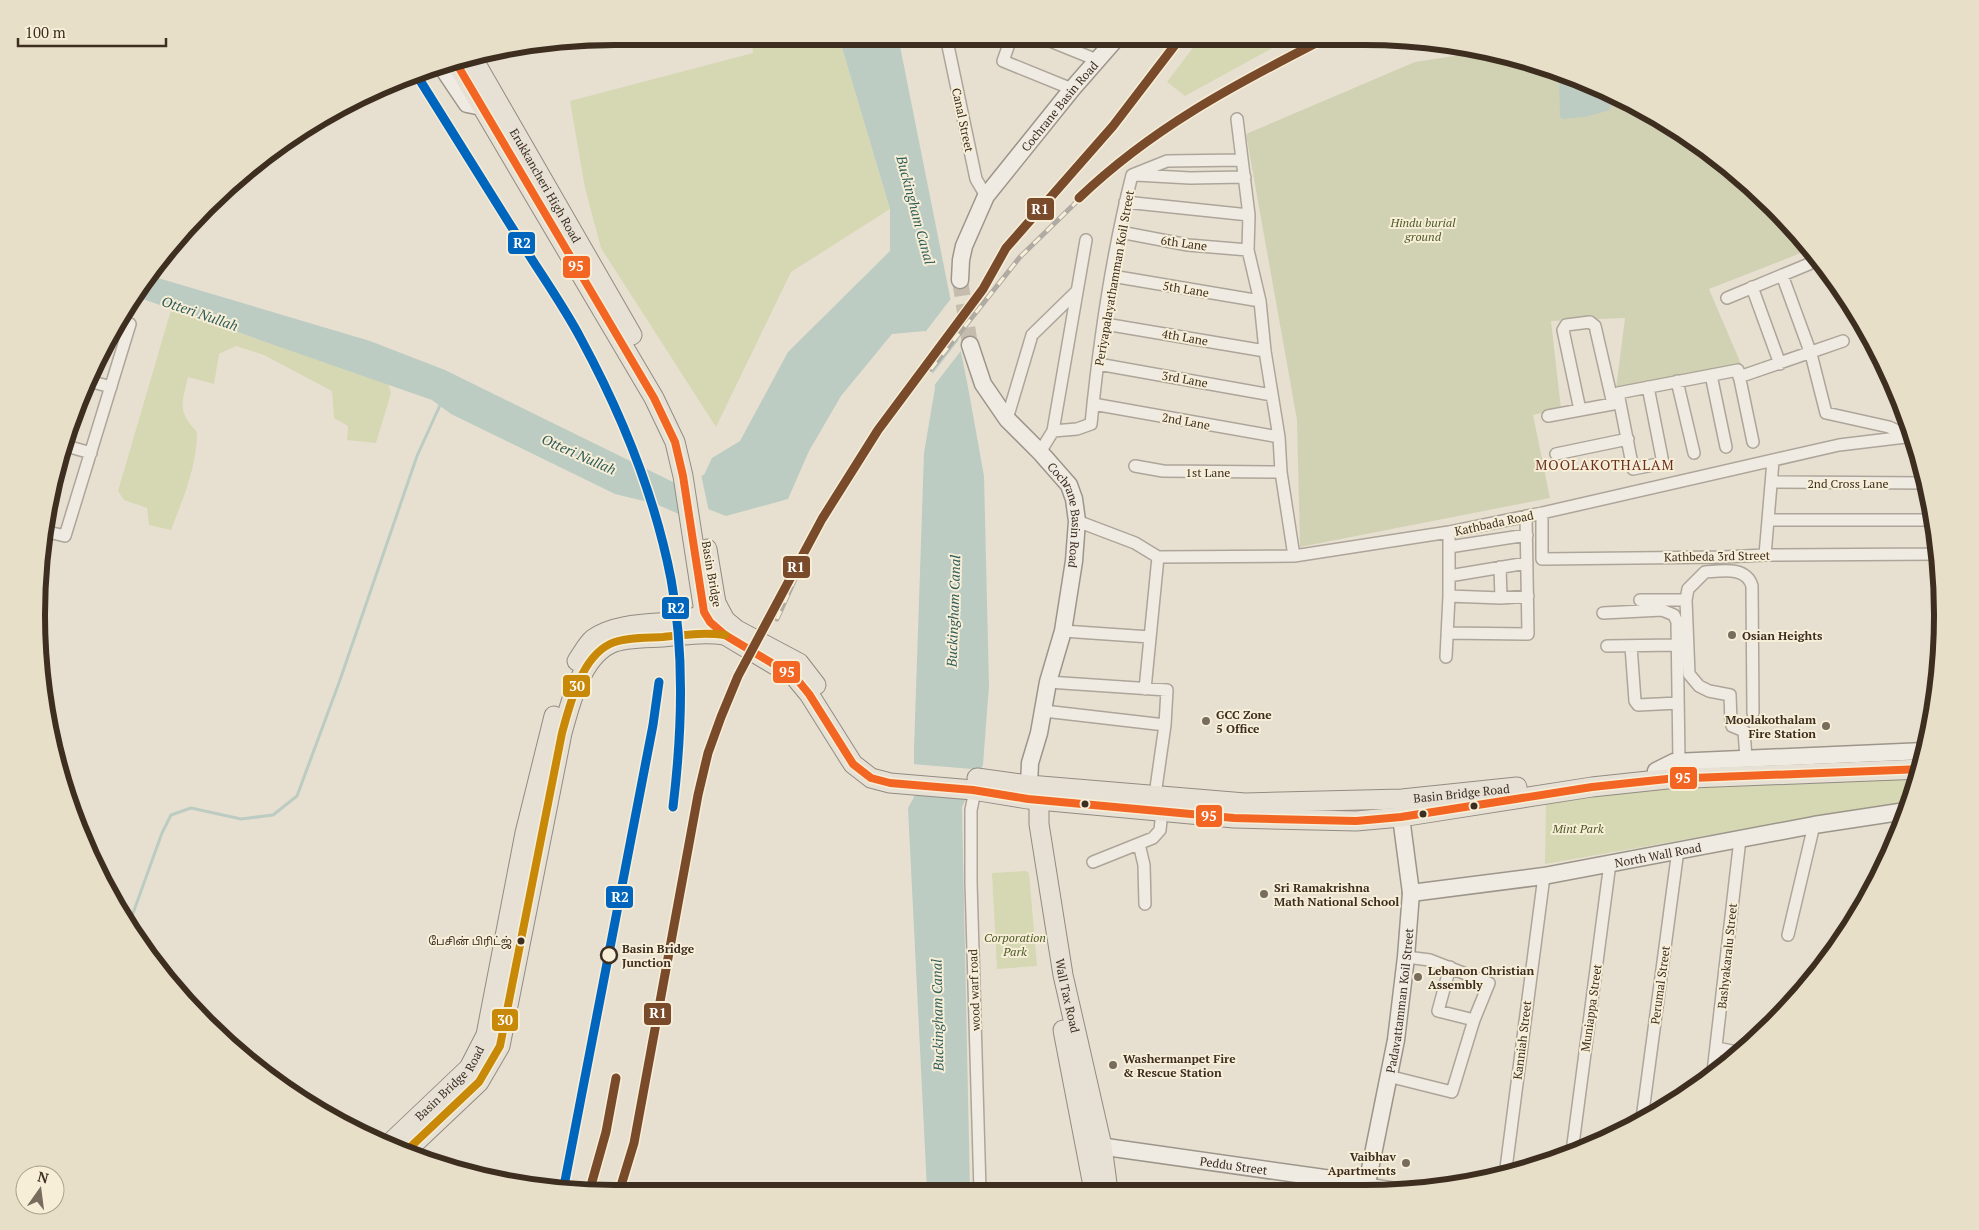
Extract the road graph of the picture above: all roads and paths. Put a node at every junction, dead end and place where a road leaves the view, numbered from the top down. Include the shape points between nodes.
1 (948, 45) edge
2 (1009, 45) edge
3 (1060, 45) edge
4 (1110, 45) edge
5 (484, 60) edge
6 (1097, 60) junction
7 (475, 62) edge
8 (458, 67) edge
9 (445, 71) edge
10 (484, 76) junction
11 (1072, 89) junction
12 (482, 107) junction
13 (1237, 119) dead end
14 (1242, 160) junction
15 (1132, 175) junction
16 (1244, 177) junction
17 (986, 196) junction
18 (1125, 202) junction
19 (1249, 215) junction
20 (1120, 232) junction
21 (1086, 240) dead end
22 (1248, 250) junction
23 (1809, 264) dead end
24 (1782, 275) junction
25 (1112, 276) junction
26 (960, 280) tunnel mouth
27 (1752, 287) junction
28 (1076, 292) junction
29 (1726, 298) dead end
30 (1260, 301) junction
31 (126, 323) edge
32 (1105, 324) junction
33 (1843, 342) dead end
34 (970, 345) tunnel mouth
35 (1265, 351) junction
36 (1811, 354) junction
37 (1098, 364) junction
38 (1780, 364) junction
39 (1739, 374) junction
40 (1711, 375) junction
41 (1677, 381) junction
42 (95, 383) edge
43 (110, 387) junction
44 (1648, 387) junction
45 (1272, 395) junction
46 (1617, 400) junction
47 (1093, 404) junction
48 (1580, 410) junction
49 (1548, 416) dead end
50 (1007, 419) junction
51 (1053, 431) junction
52 (1279, 437) junction
53 (1902, 437) junction
54 (1905, 437) edge
55 (1628, 439) junction
56 (1753, 442) dead end
57 (70, 447) edge
58 (1726, 447) dead end
59 (1040, 452) junction
60 (91, 453) junction
61 (1694, 453) dead end
62 (1556, 454) dead end
63 (1773, 462) junction
64 (1135, 466) dead end
65 (1282, 472) junction
66 (689, 475) junction
67 (1772, 482) junction
68 (1918, 483) edge
69 (1542, 513) junction
70 (1526, 516) junction
71 (697, 520) junction
72 (1768, 520) junction
73 (1926, 520) edge
74 (1077, 521) junction
75 (1449, 532) junction
76 (51, 533) edge
77 (1527, 535) junction
78 (1449, 547) junction
79 (1930, 554) edge
80 (1765, 555) junction
81 (1294, 556) junction
82 (1158, 557) junction
83 (1527, 563) junction
84 (1500, 567) junction
85 (1449, 576) junction
86 (1449, 596) junction
87 (1528, 596) junction
88 (1501, 598) junction
89 (1640, 600) dead end
90 (1686, 600) junction
91 (704, 612) junction
92 (1603, 614) dead end
93 (688, 628) junction
94 (1063, 631) junction
95 (1447, 633) junction
96 (732, 635) junction
97 (1150, 637) junction
98 (1677, 645) junction
99 (1607, 646) dead end
100 (1631, 646) junction
101 (1446, 657) dead end
102 (1048, 682) junction
103 (1144, 689) junction
104 (1730, 695) junction
105 (1753, 696) junction
106 (1678, 703) junction
107 (1044, 711) junction
108 (1753, 713) dead end
109 (1165, 725) junction
110 (1918, 751) edge
111 (1916, 757) edge
112 (1746, 758) junction
113 (1913, 769) edge
114 (1693, 772) junction
115 (976, 786) junction
116 (1034, 792) junction
117 (1158, 803) junction
118 (1235, 810) junction
119 (1899, 812) edge
120 (1401, 816) junction
121 (1814, 825) junction
122 (534, 835) junction
123 (1740, 839) junction
124 (1139, 844) junction
125 (1678, 850) junction
126 (1093, 862) dead end
127 (1610, 863) junction
128 (1544, 876) junction
129 (1410, 893) junction
130 (1145, 904) dead end
131 (1788, 935) dead end
132 (1406, 957) junction
133 (1450, 967) junction
134 (1474, 1020) junction
135 (1717, 1048) junction
136 (1731, 1051) edge
137 (1714, 1064) edge
138 (1388, 1076) junction
139 (1643, 1112) edge
140 (393, 1140) edge
141 (1573, 1145) edge
142 (410, 1147) edge
143 (1093, 1147) junction
144 (1506, 1167) edge
145 (1367, 1184) junction
146 (980, 1185) edge
147 (1094, 1185) edge
148 (1106, 1185) edge
149 (1372, 1185) edge

1 - 17 street, Canal Street via 976,179
2 - 11 street via 1003,61
3 - 6 street
4 - 6 main road, Cochrane Basin Road
5 - 10 main road, Erukkancheri High Road
6 - 11 main road, Cochrane Basin Road
7 - 10 main road
8 - 12 main road, Erukkancheri High Road
9 - 12 main road via 467,104
10 - 66 main road, Erukkancheri High Road via 663,389 687,437
11 - 17 main road, Cochrane Basin Road
12 - 66 main road, Erukkancheri High Road via 654,398
13 - 14 street
14 - 15 street, Periyapalayathamman Koil Street via 1167,161
14 - 16 street
15 - 16 street
15 - 18 street, Periyapalayathamman Koil Street
16 - 19 street
17 - 26 main road, Cochrane Basin Road via 964,246
18 - 19 street
18 - 20 street, Periyapalayathamman Koil Street
19 - 22 street
20 - 22 street, 6th Lane via 1188,245
20 - 25 street, Periyapalayathamman Koil Street
21 - 28 street
22 - 30 street
23 - 24 street
24 - 27 street
24 - 36 street
25 - 30 street, 5th Lane
25 - 32 street, Periyapalayathamman Koil Street
27 - 29 street
27 - 38 street
28 - 50 street via 1032,335
28 - 51 street
30 - 35 street
31 - 43 street via 130,324
32 - 35 street, 4th Lane
32 - 37 street, Periyapalayathamman Koil Street
33 - 36 street
34 - 50 main road, Cochrane Basin Road via 983,384
35 - 45 street
36 - 38 street
36 - 53 street via 1826,413 1889,427 1900,432
37 - 45 street, 3rd Lane
37 - 47 street, Periyapalayathamman Koil Street
38 - 39 street
39 - 40 street
39 - 56 street
40 - 41 street
40 - 58 street
41 - 44 street
41 - 61 street
42 - 43 street
43 - 60 street
44 - 46 street
44 - 55 street via 1663,463 1633,469
45 - 52 street
46 - 48 street
46 - 48 street via 1595,326 1590,322 1566,324 1563,330
46 - 55 street
47 - 51 street, Periyapalayathamman Koil Street via 1091,424
47 - 52 street, 2nd Lane
48 - 49 street
50 - 59 main road, Cochrane Basin Road
51 - 59 street
52 - 65 street
53 - 54 street, Kathbada Road
53 - 63 street, Kathbada Road via 1839,445
55 - 62 street
57 - 60 street
59 - 74 main road, Cochrane Basin Road via 1069,485
60 - 76 street via 66,536
63 - 67 street
63 - 69 street, Kathbada Road
64 - 65 street, 1st Lane via 1163,472
65 - 81 street
66 - 71 main road, Basin Bridge
67 - 68 street, 2nd Cross Lane
67 - 72 street
69 - 70 street, Kathbada Road
69 - 80 street, Kathbeda 3rd Street via 1542,559
70 - 75 street, Kathbada Road
70 - 77 street
71 - 91 main road, Basin Bridge
71 - 96 main road, Basin Bridge via 716,603
72 - 73 street
72 - 80 street
74 - 82 street via 1135,543
74 - 94 main road, Cochrane Basin Road
75 - 78 street
75 - 81 street, Kathbada Road
77 - 78 street
77 - 83 street
78 - 85 street
79 - 80 street, Kathbeda 3rd Street
81 - 82 street, Kathbada Road
82 - 97 street
83 - 84 street
83 - 87 street
84 - 85 street
84 - 88 street
85 - 86 street
86 - 88 street
86 - 95 street
87 - 88 street
87 - 95 street via 1528,634
89 - 90 street
90 - 104 street via 1689,674 1699,686
90 - 105 street via 1688,589 1705,572 1741,572 1749,578 1752,586
91 - 93 main road
91 - 96 main road, Basin Bridge via 710,622
92 - 98 street via 1662,610 1674,616 1677,622
93 - 96 main road
93 - 122 main road via 637,632 596,653 573,694
94 - 97 street
94 - 102 main road, Cochrane Basin Road
95 - 101 street
96 - 115 main road, Basin Bridge via 771,654 795,677 853,764 871,778 891,777
97 - 103 street
98 - 100 street
98 - 106 street
99 - 100 street
100 - 106 street via 1635,701 1638,705
102 - 103 street
102 - 107 main road, Cochrane Basin Road
103 - 109 street via 1167,690
104 - 105 street
104 - 112 street via 1732,726 1744,731
105 - 108 street
106 - 114 street
107 - 109 street
107 - 116 main road, Cochrane Basin Road via 1030,763
109 - 117 street
110 - 112 main road, Basin Bridge Road
111 - 114 main road
112 - 114 main road, Basin Bridge Road
113 - 114 main road
114 - 118 main road, Basin Bridge Road via 1656,771 1402,800
114 - 120 main road, Basin Bridge Road
115 - 116 main road, Basin Bridge
115 - 146 street, wood warf road via 971,804 971,864
116 - 117 main road
116 - 143 main road, Wall Tax Road
117 - 118 main road
117 - 124 street via 1160,830 1153,838
118 - 120 main road, Basin Bridge Road via 1356,821
119 - 121 main road, North Wall Road
120 - 129 main road, Padavattamman Koil Street
121 - 123 main road, North Wall Road
121 - 131 street
122 - 140 main road, Basin Bridge Road via 486,1035 469,1068
122 - 142 main road, Basin Bridge Road via 500,1046 479,1082
123 - 125 main road, North Wall Road
123 - 135 street, Bashyakaralu Street
124 - 126 street
124 - 130 street via 1144,865
125 - 127 main road, North Wall Road
125 - 139 street, Perumal Street
127 - 128 main road, North Wall Road
127 - 141 street, Muniappa Street
128 - 129 main road, North Wall Road
128 - 144 street, Kanniah Street
129 - 132 main road, Padavattamman Koil Street
132 - 133 street
132 - 138 main road, Padavattamman Koil Street via 1396,1040
133 - 134 street via 1489,983
133 - 134 street via 1438,1011
134 - 138 street via 1452,1092
135 - 136 street
135 - 137 street, Bashyakaralu Street
138 - 145 main road, Padavattamman Koil Street
143 - 145 main road, Peddu Street
143 - 147 main road, Wall Tax Road
143 - 148 main road, Wall Tax Road
145 - 149 street, Peddu Street

